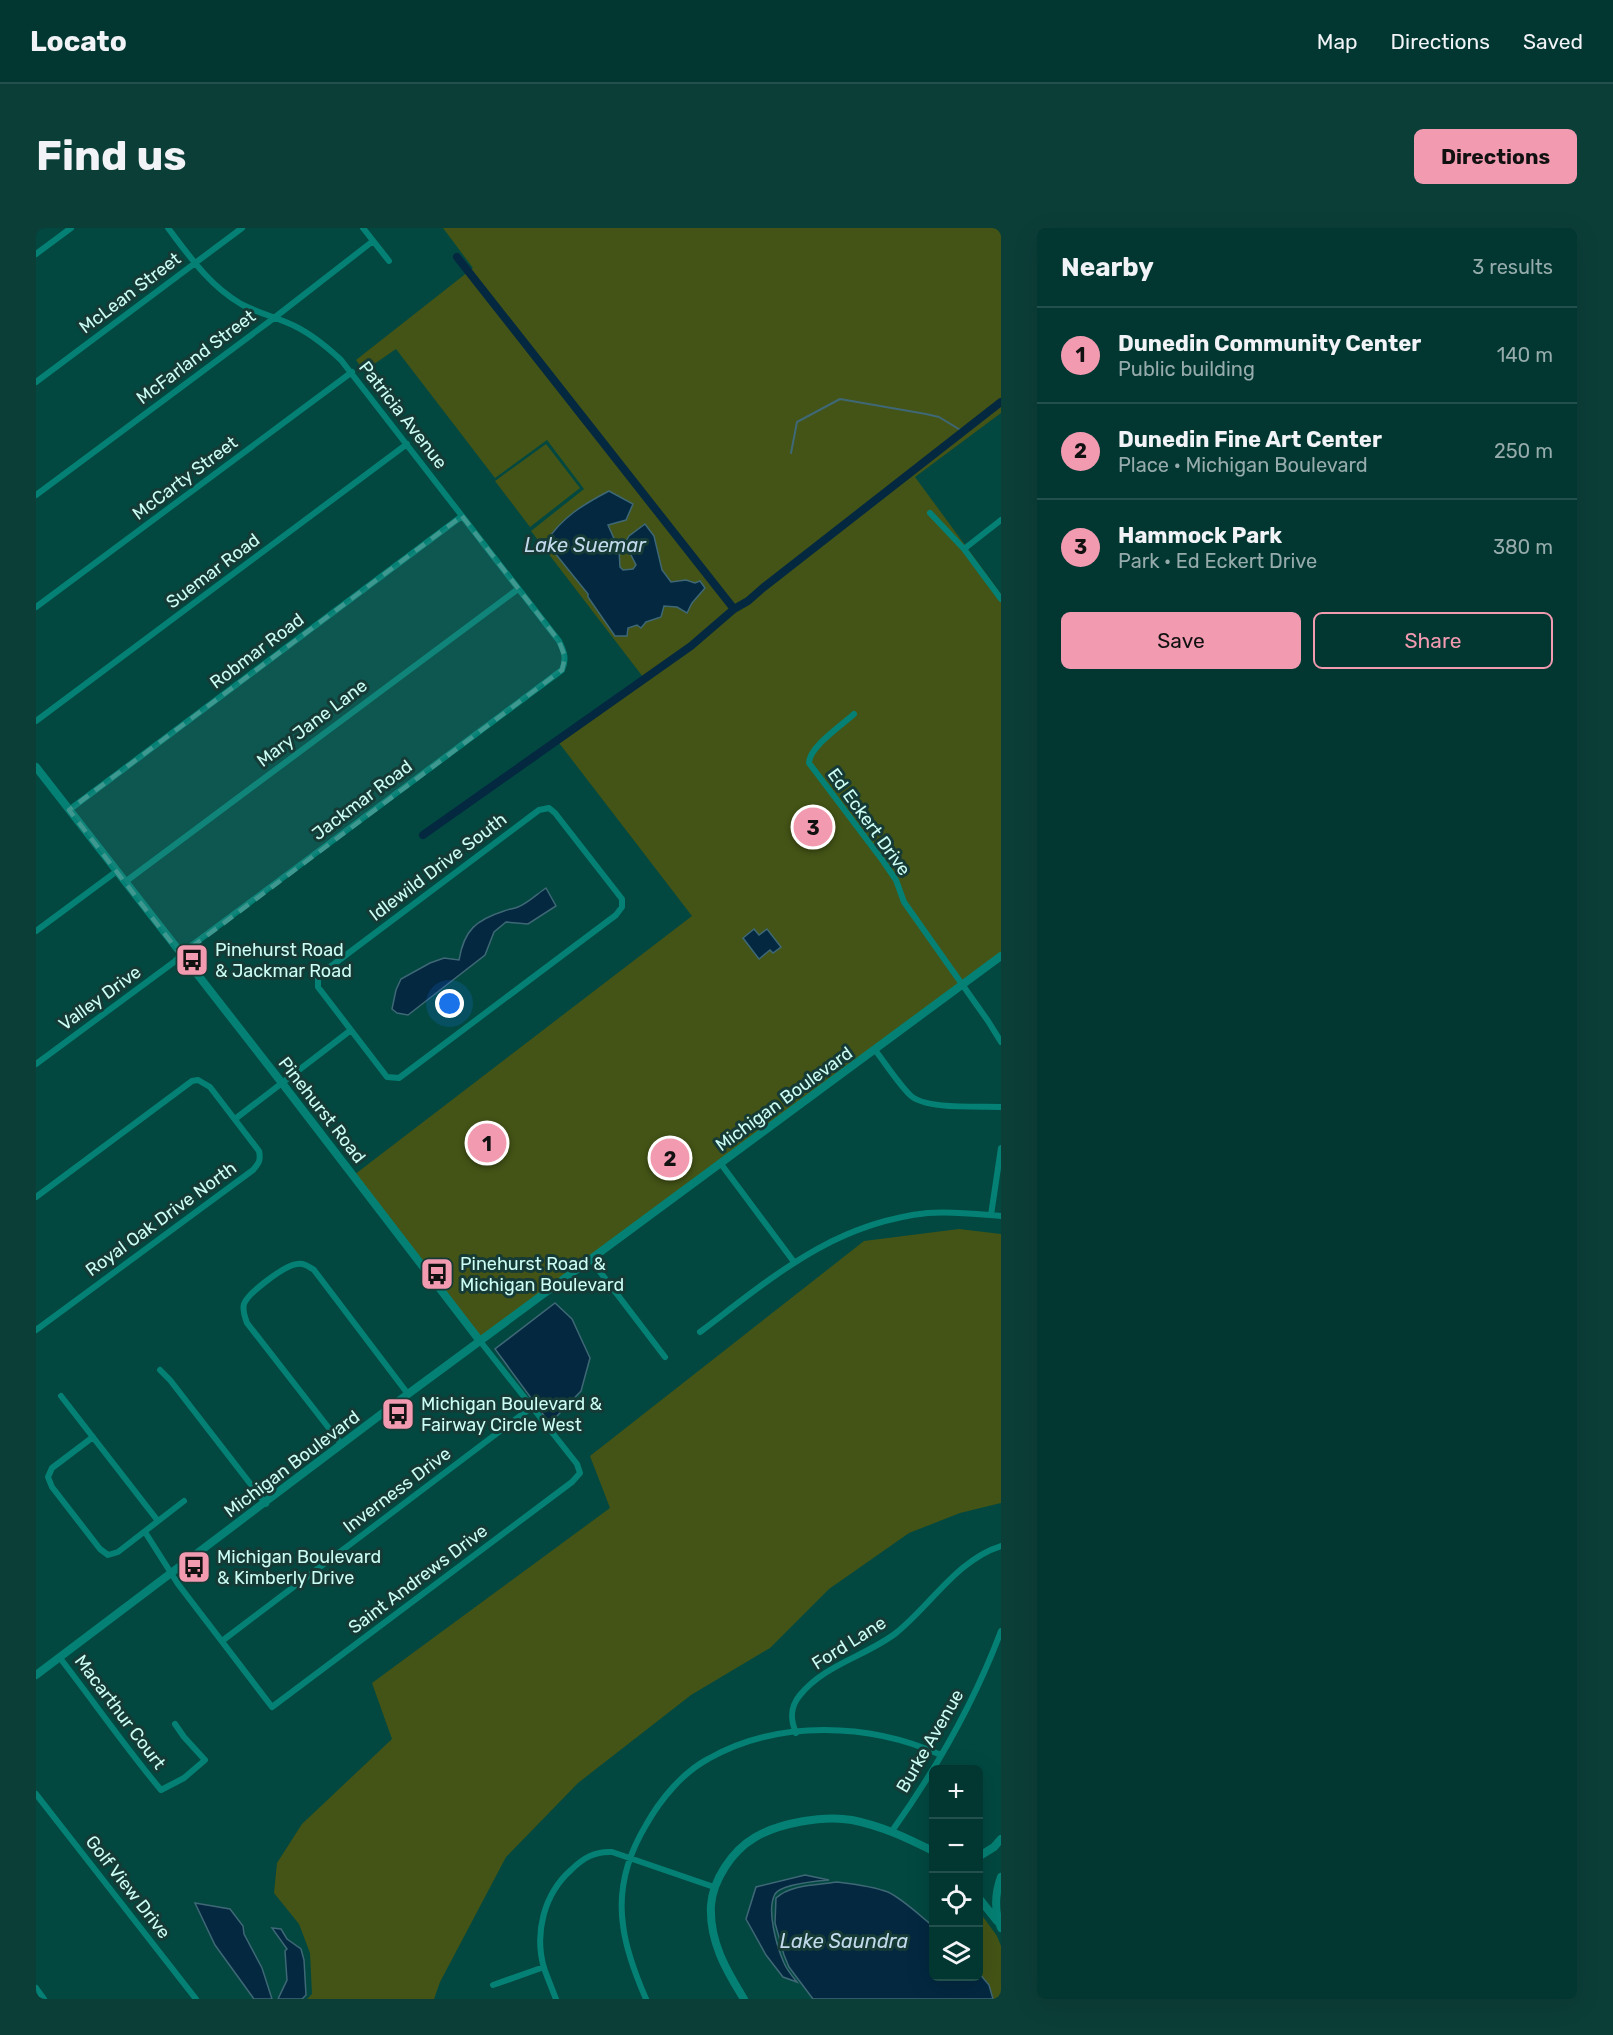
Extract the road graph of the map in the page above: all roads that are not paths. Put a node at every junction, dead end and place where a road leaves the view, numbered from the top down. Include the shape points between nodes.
1 (71, 228) edge
2 (168, 228) edge
3 (242, 228) edge
4 (363, 228) edge
5 (373, 241) junction
6 (36, 254) edge
7 (389, 261) dead end
8 (195, 263) junction
9 (274, 318) junction
10 (352, 372) junction
11 (36, 382) edge
12 (407, 444) junction
13 (36, 495) edge
14 (930, 513) dead end
15 (462, 516) junction
16 (1001, 520) edge
17 (964, 549) junction
18 (518, 589) junction
19 (1001, 599) edge
20 (36, 608) edge
21 (562, 669) joint
22 (854, 714) dead end
23 (36, 721) edge
24 (36, 767) edge
25 (69, 810) junction
26 (117, 871) junction
27 (125, 882) junction
28 (36, 931) edge
29 (181, 955) junction
30 (1001, 956) edge
31 (963, 985) junction
32 (351, 1030) junction
33 (1001, 1042) edge
34 (875, 1050) junction
35 (36, 1064) edge
36 (282, 1083) junction
37 (1001, 1107) edge
38 (235, 1119) junction
39 (1001, 1148) edge
40 (721, 1164) junction
41 (36, 1197) edge
42 (991, 1215) junction
43 (1001, 1216) edge
44 (591, 1260) junction
45 (795, 1262) junction
46 (36, 1330) edge
47 (700, 1332) dead end
48 (480, 1341) junction
49 (664, 1357) dead end
50 (160, 1370) dead end
51 (408, 1394) junction
52 (61, 1396) dead end
53 (532, 1407) junction
54 (93, 1437) junction
55 (342, 1445) junction
56 (580, 1473) joint
57 (184, 1501) dead end
58 (266, 1504) junction
59 (158, 1521) junction
60 (145, 1532) junction
61 (1001, 1546) edge
62 (171, 1574) junction
63 (1001, 1631) edge
64 (222, 1641) junction
65 (60, 1658) junction
66 (36, 1676) edge
67 (175, 1725) dead end
68 (796, 1732) junction
69 (941, 1755) junction
70 (36, 1794) edge
71 (892, 1831) junction
72 (1001, 1839) edge
73 (929, 1849) edge
74 (983, 1854) edge
75 (630, 1857) junction
76 (1001, 1877) edge
77 (714, 1887) junction
78 (983, 1903) edge
79 (1000, 1925) edge
80 (544, 1967) junction
81 (493, 1984) dead end
82 (36, 1988) edge
83 (44, 1999) edge
84 (196, 1999) edge
85 (556, 1999) edge
86 (646, 1999) edge
87 (744, 1999) edge

1 - 6 street
2 - 8 street, Patricia Avenue
3 - 8 street, McLean Street
4 - 5 street
5 - 7 street
5 - 9 street, McFarland Street
8 - 9 street, Patricia Avenue via 226,294
8 - 11 street, McLean Street
9 - 10 street, Patricia Avenue via 316,338
9 - 13 street, McFarland Street
10 - 12 street, Patricia Avenue
10 - 20 street, McCarty Street
12 - 15 street, Patricia Avenue
12 - 23 street, Suemar Road
14 - 17 street
15 - 18 street, Patricia Avenue
15 - 25 street, Robmar Road
16 - 17 street
17 - 19 street
18 - 21 street, Patricia Avenue via 564,649
18 - 27 street, Mary Jane Lane
21 - 29 street, Jackmar Road
22 - 31 street, Ed Eckert Drive via 816,747 808,763 896,879 904,902
24 - 25 street, Pinehurst Road
25 - 26 street, Pinehurst Road
26 - 27 street, Pinehurst Road
26 - 28 street
27 - 29 street, Pinehurst Road
29 - 35 street, Valley Drive
29 - 36 street, Pinehurst Road
30 - 31 street, Michigan Boulevard
31 - 33 street
31 - 34 street, Michigan Boulevard
32 - 32 street, Idlewild Drive South via 318,987 318,976 539,810 549,808 555,813 622,899 616,915 399,1078 387,1077
32 - 36 street
34 - 37 street via 919,1101
34 - 40 street, Michigan Boulevard
36 - 38 street
36 - 48 street, Pinehurst Road
38 - 41 street via 210,1087 192,1081
38 - 46 street, Royal Oak Drive North via 259,1151 259,1163 253,1170
39 - 42 street
40 - 44 street, Michigan Boulevard
40 - 45 street
42 - 43 street
42 - 45 street via 929,1213 897,1218 840,1236
44 - 48 street, Michigan Boulevard
44 - 49 street
45 - 47 street
48 - 51 street, Michigan Boulevard
48 - 53 street, Pinehurst Road
50 - 58 street
51 - 55 street, Michigan Boulevard
51 - 55 street via 314,1270 297,1263 282,1270 247,1298 243,1311 247,1323
52 - 54 street
53 - 56 street, Pinehurst Road
53 - 64 street, Inverness Drive
54 - 59 street
54 - 60 street via 52,1468 48,1477 52,1487 108,1555
55 - 58 street, Michigan Boulevard
56 - 64 street, Saint Andrews Drive via 272,1707
57 - 59 street
58 - 62 street, Michigan Boulevard
59 - 60 street
60 - 62 street
61 - 68 street, Ford Lane via 954,1576 889,1637 828,1671 800,1694 791,1712
62 - 64 street
62 - 65 street, Michigan Boulevard
63 - 69 street, Burke Avenue via 979,1686
65 - 66 street, Michigan Boulevard
65 - 67 street, Macarthur Court via 161,1790 184,1778 205,1760
68 - 69 street via 872,1733
68 - 75 street via 750,1740 707,1759 678,1783 652,1813
69 - 71 street, Burke Avenue
70 - 84 street, Golf View Drive
71 - 73 street
71 - 77 street via 850,1820 801,1822 774,1829 740,1849
72 - 74 street
75 - 77 street
75 - 80 street via 600,1851 576,1864 560,1879 542,1921
75 - 86 street via 622,1898 623,1926
76 - 79 street via 996,1894
77 - 87 street via 711,1921 717,1947
78 - 79 street
80 - 81 street
80 - 85 street
82 - 83 street

